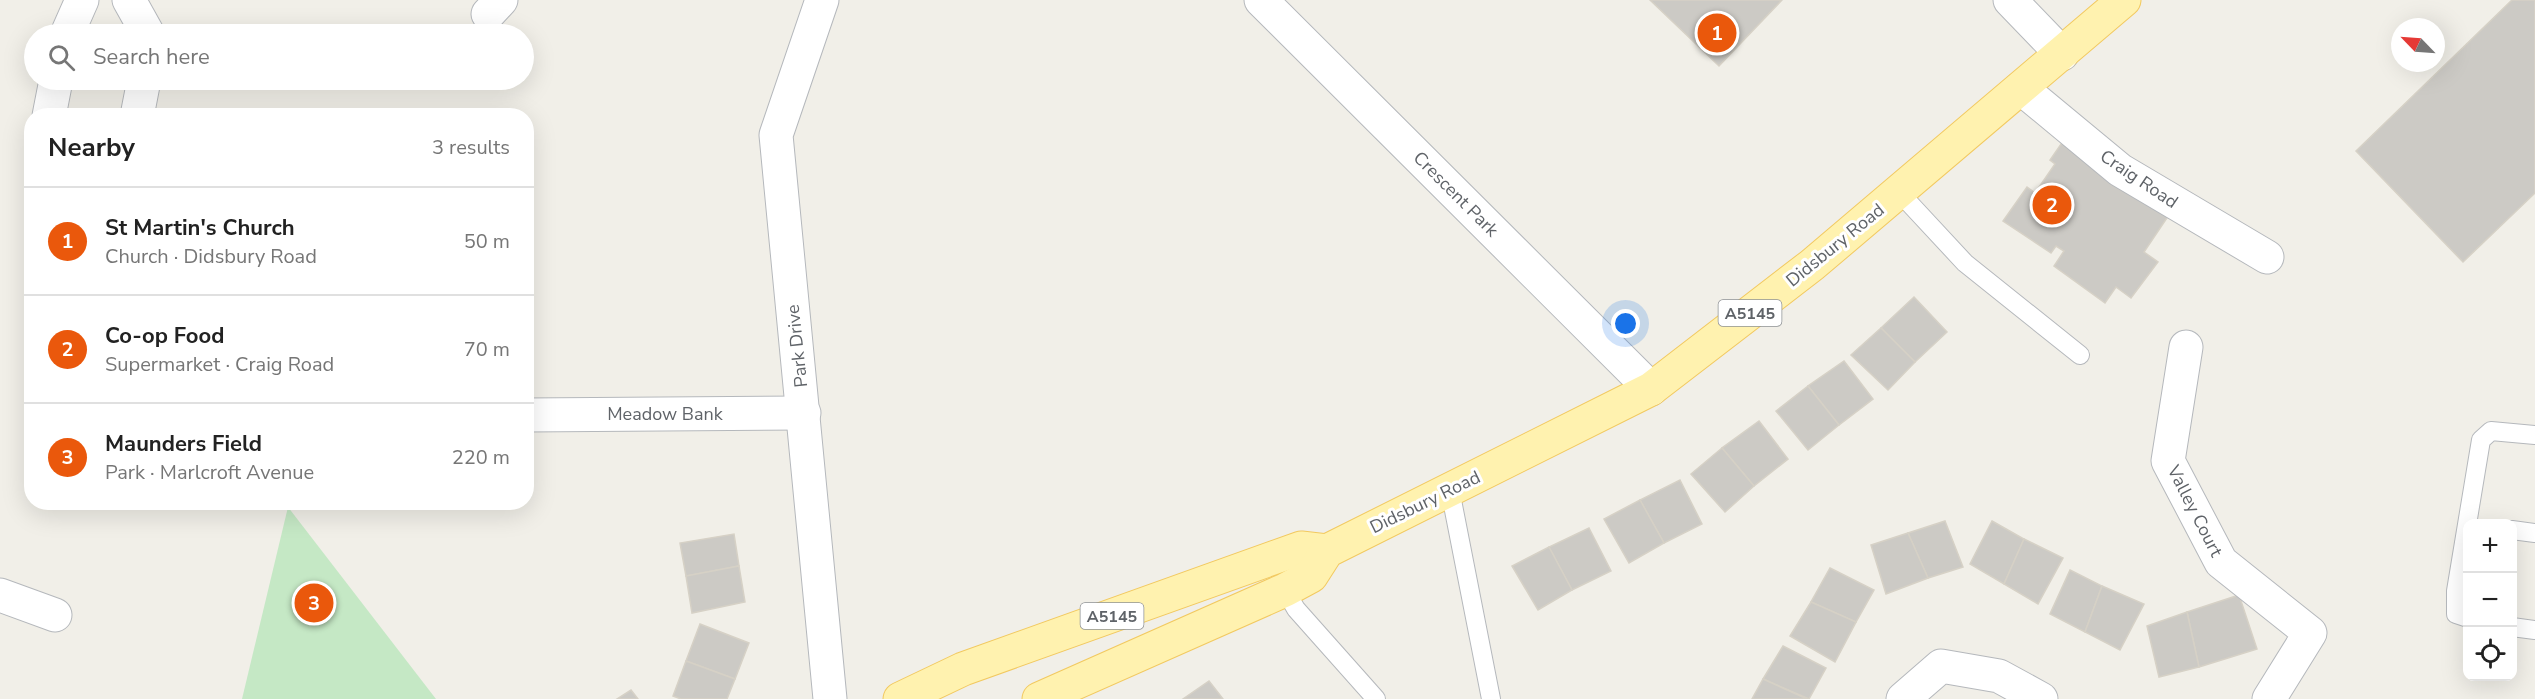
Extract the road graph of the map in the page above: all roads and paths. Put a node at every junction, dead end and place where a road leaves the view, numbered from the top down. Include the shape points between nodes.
1 (81, 0) edge
2 (129, 0) edge
3 (822, 0) edge
4 (1261, 0) edge
5 (2010, 0) edge
6 (2124, 0) edge
7 (71, 24) edge
8 (142, 24) edge
9 (2062, 54) junction
10 (2021, 88) junction
11 (54, 90) edge
12 (142, 90) edge
13 (51, 108) edge
14 (139, 108) edge
15 (1899, 192) junction
16 (2266, 257) dead end
17 (2186, 347) dead end
18 (2080, 355) dead end
19 (1651, 389) junction
20 (804, 413) junction
21 (534, 416) edge
22 (2535, 435) edge
23 (1450, 490) junction
24 (2468, 519) edge
25 (2517, 531) edge
26 (2535, 533) edge
27 (2463, 549) edge
28 (1327, 551) junction
29 (1285, 590) junction
30 (0, 595) edge
31 (55, 615) dead end
32 (2463, 616) edge
33 (2517, 628) edge
34 (2535, 630) edge
35 (830, 699) edge
36 (900, 699) edge
37 (1039, 699) edge
38 (1376, 699) edge
39 (1491, 699) edge
40 (1903, 699) edge
41 (2042, 699) edge
42 (2269, 699) edge

1 - 7 street
2 - 8 street
3 - 20 street, Park Drive via 776,135
4 - 19 street, Crescent Park
5 - 9 street
6 - 9 main road, Didsbury Road / A5145
9 - 10 main road, Didsbury Road / A5145
10 - 15 main road, Didsbury Road / A5145
10 - 16 street, Craig Road via 2120,170
11 - 13 street
12 - 14 street
15 - 18 lane via 1965,263
15 - 19 main road, Didsbury Road / A5145 via 1812,265
17 - 42 street, Valley Court via 2168,461 2221,562 2310,633
19 - 23 main road, Didsbury Road / A5145
20 - 21 street, Meadow Bank
20 - 35 street, Park Drive
22 - 24 lane via 2491,432 2481,440
23 - 28 main road, Didsbury Road / A5145
23 - 39 lane
25 - 26 lane
27 - 32 lane via 2456,614
28 - 29 main road, A5145 via 1311,576
28 - 36 main road, A5145 via 1300,548 963,669
29 - 37 main road, A5145
29 - 38 lane via 1296,609
30 - 31 street
33 - 34 lane
40 - 41 street via 1941,666 1999,676

